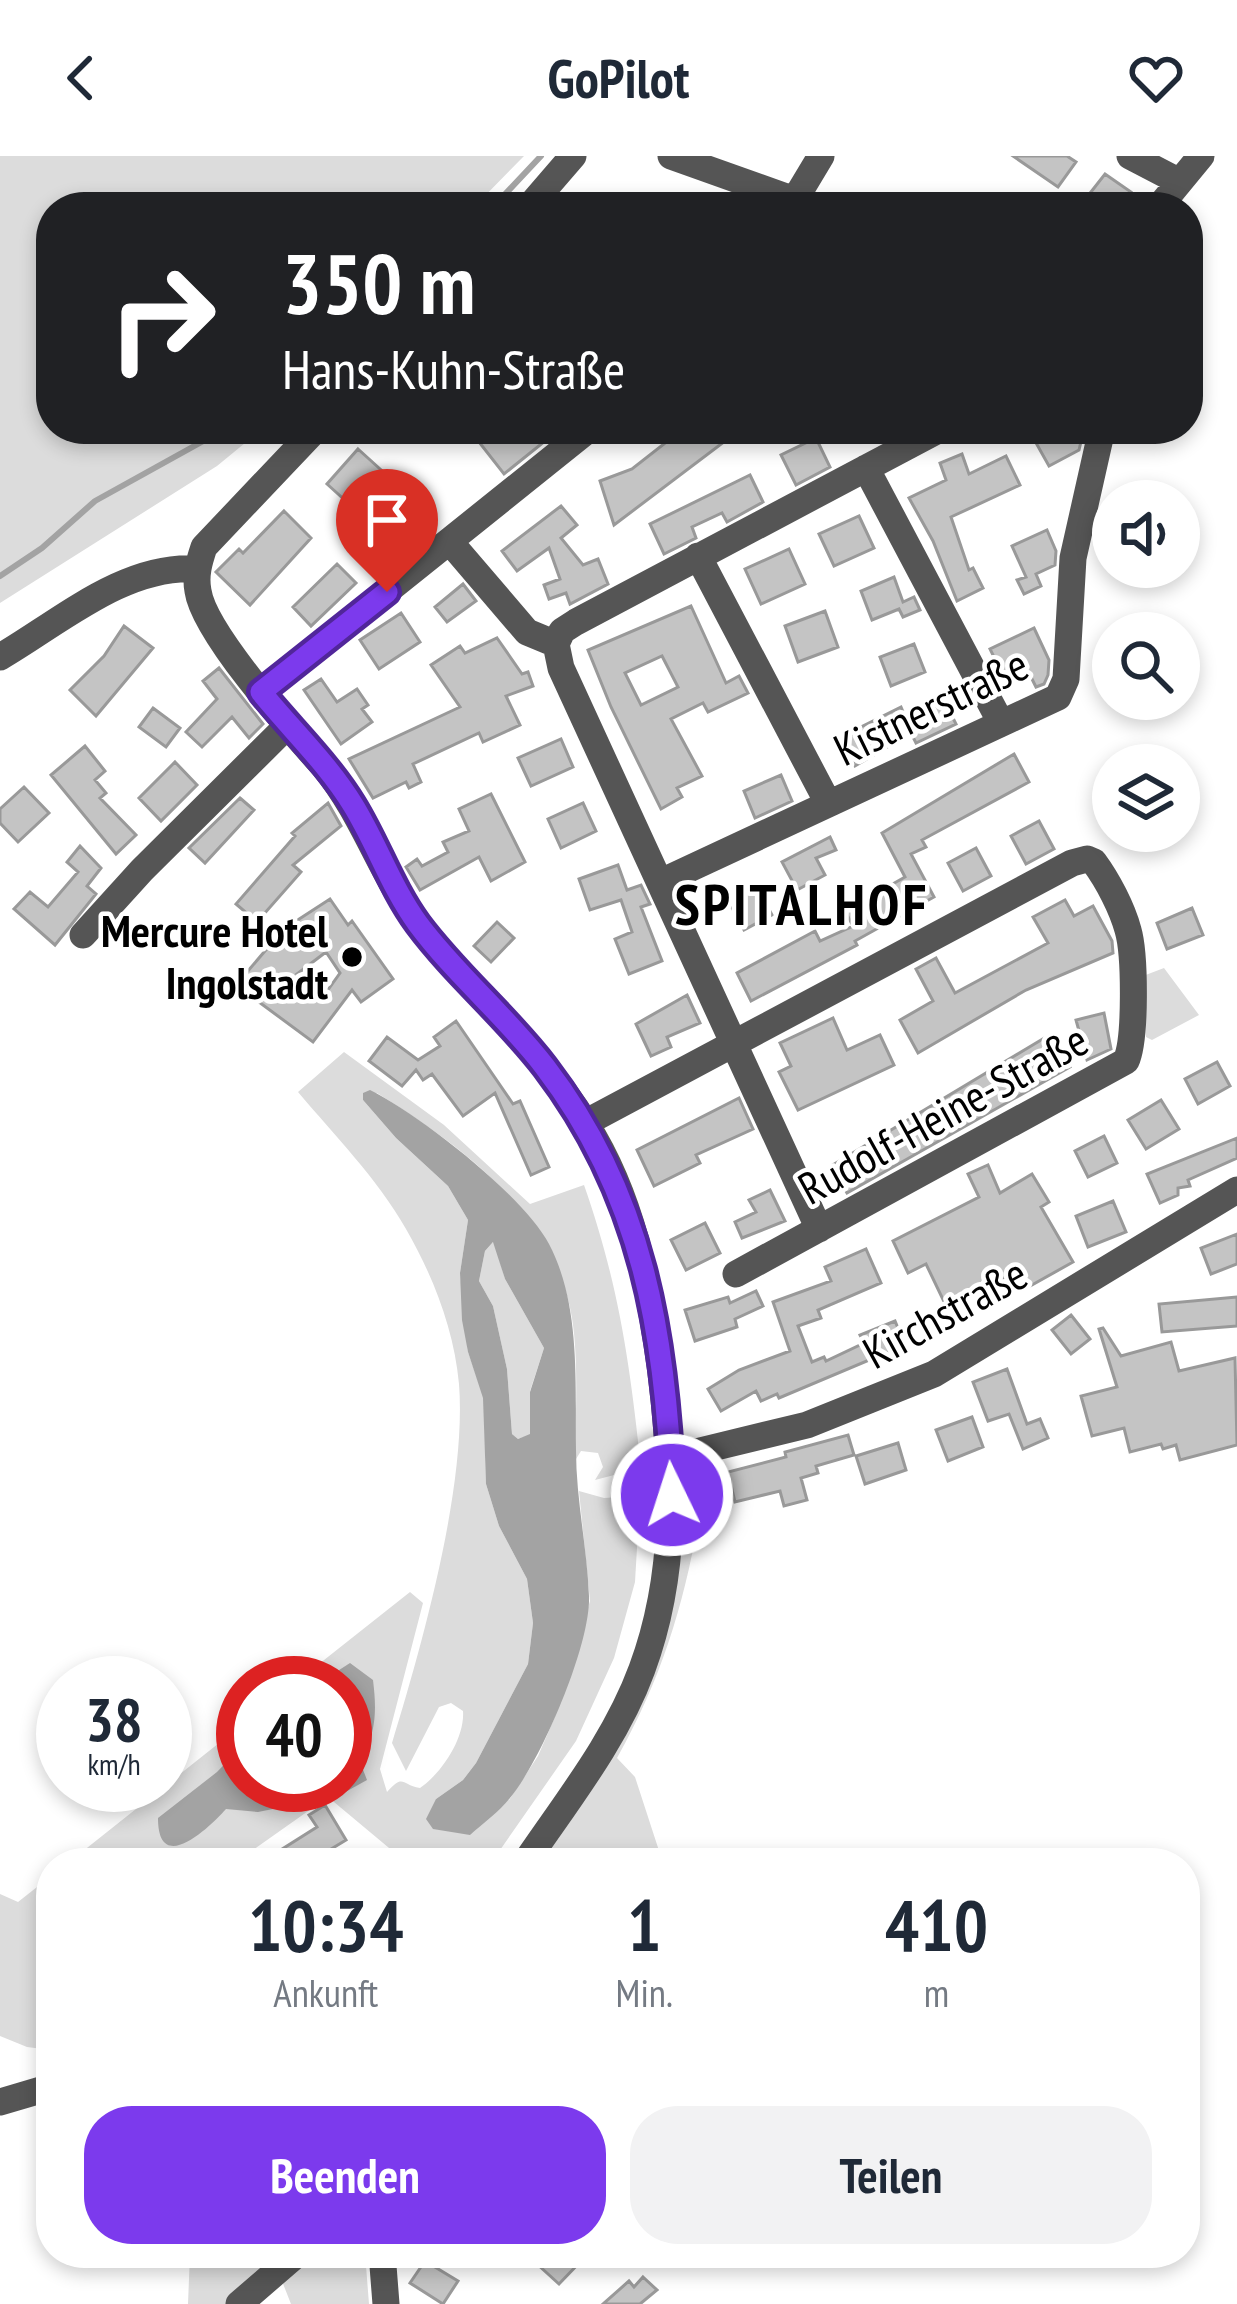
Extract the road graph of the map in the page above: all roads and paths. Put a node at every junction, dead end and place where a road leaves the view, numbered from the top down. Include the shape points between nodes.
1 (573, 156) edge
2 (671, 156) edge
3 (821, 156) edge
4 (1130, 156) edge
5 (1201, 156) edge
6 (1178, 181) junction
7 (542, 192) edge
8 (771, 192) edge
9 (808, 192) edge
10 (1170, 192) edge
11 (301, 444) edge
12 (571, 444) edge
13 (912, 444) edge
14 (1099, 444) edge
15 (866, 468) junction
16 (450, 542) junction
17 (698, 556) junction
18 (197, 569) junction
19 (556, 644) junction
20 (0, 657) edge
21 (261, 692) junction
22 (1001, 723) junction
23 (288, 724) junction
24 (828, 803) junction
25 (661, 882) junction
26 (83, 935) dead end
27 (735, 1041) junction
28 (585, 1123) junction
29 (1237, 1190) edge
30 (818, 1229) junction
31 (736, 1274) dead end
32 (671, 1458) junction
33 (535, 1848) edge
34 (36, 2091) edge
35 (0, 2102) edge
36 (281, 2268) edge
37 (383, 2268) edge
38 (239, 2304) edge
39 (386, 2304) edge

1 - 7 street
2 - 8 street
3 - 9 street
4 - 6 street
5 - 6 street
6 - 10 street
11 - 18 street via 218,530
12 - 16 street
13 - 15 street
14 - 22 street, Kistnerstraße via 1073,559 1063,689
15 - 17 street
15 - 22 street
16 - 19 street via 527,632
16 - 21 street
17 - 19 street via 576,622
17 - 24 street
18 - 20 street via 124,583
18 - 21 street via 207,614
19 - 25 street
21 - 23 street
22 - 24 street, Kistnerstraße
23 - 26 street
23 - 28 street via 352,803 420,927
24 - 25 street, Kistnerstraße
25 - 27 street
27 - 28 street
27 - 30 street
27 - 30 street, Rudolf-Heine-Straße via 1072,863 1087,859 1100,870 1128,930 1133,1035 1126,1061
28 - 32 street via 634,1229
29 - 32 street, Kirchstraße via 934,1375 823,1420
30 - 31 street, Rudolf-Heine-Straße
32 - 33 street via 671,1541 641,1670 610,1738
34 - 35 street
36 - 38 street
37 - 39 street

